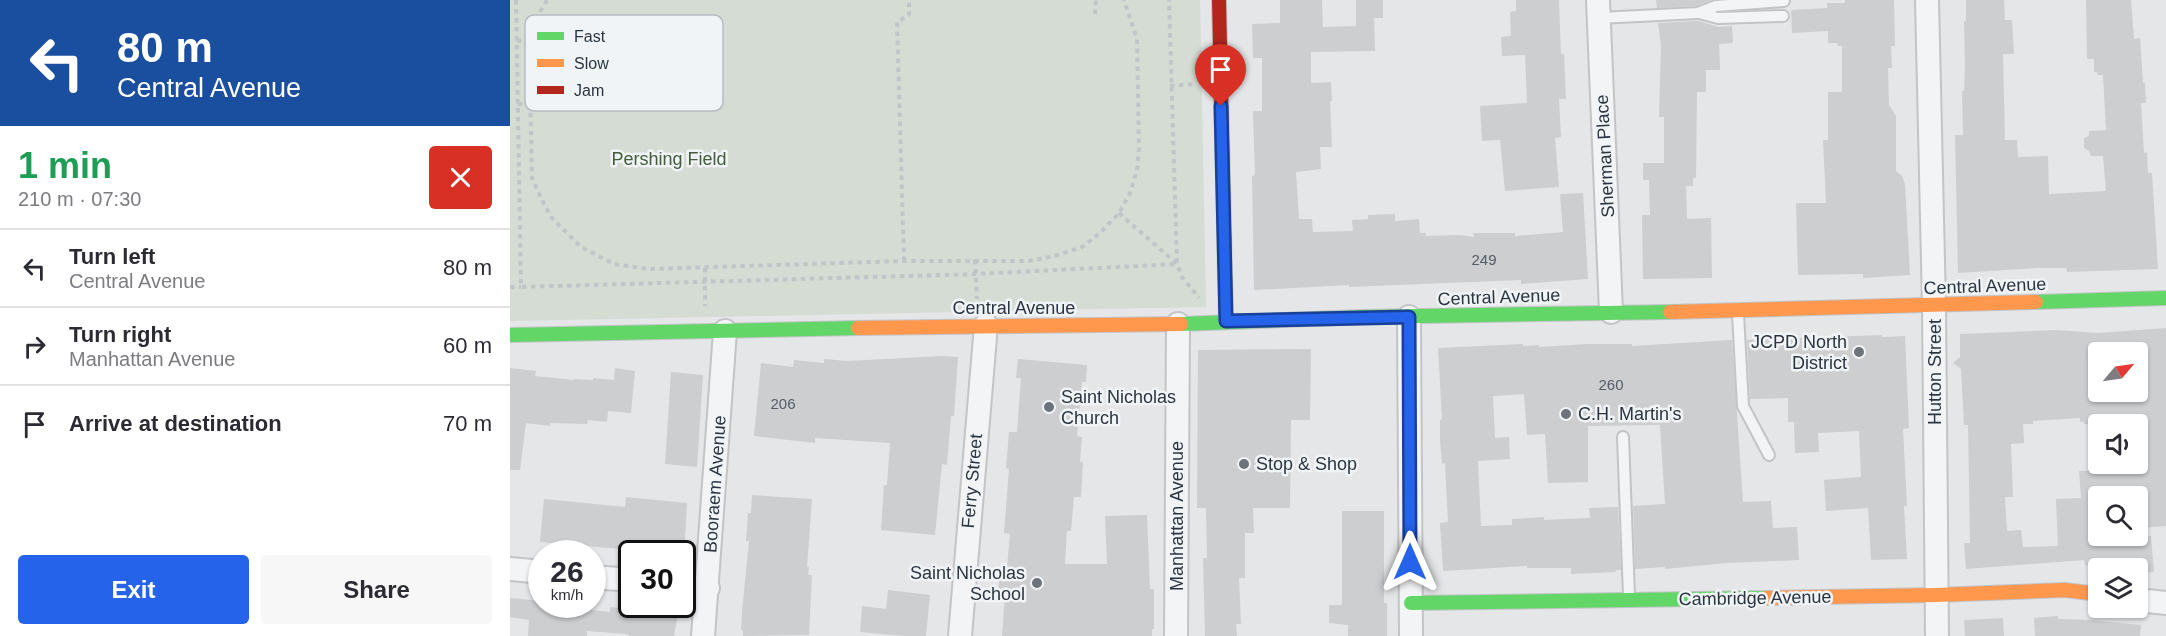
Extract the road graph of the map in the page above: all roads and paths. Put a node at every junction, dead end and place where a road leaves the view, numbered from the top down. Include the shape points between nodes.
1 (516, 0) edge
2 (546, 0) edge
3 (909, 0) edge
4 (1096, 0) edge
5 (1124, 0) edge
6 (1168, 0) edge
7 (1219, 0) edge
8 (1927, 0) edge
9 (1784, 2) dead end
10 (1598, 9) edge
11 (1698, 13) junction
12 (1095, 14) dead end
13 (538, 15) edge
14 (1783, 16) dead end
15 (525, 40) edge
16 (517, 41) junction
17 (1199, 84) dead end
18 (1170, 86) junction
19 (518, 104) junction
20 (525, 104) edge
21 (530, 111) edge
22 (1119, 213) junction
23 (975, 260) junction
24 (904, 261) junction
25 (1177, 264) junction
26 (705, 268) junction
27 (976, 274) junction
28 (705, 282) junction
29 (510, 287) edge
30 (521, 287) junction
31 (1199, 298) dead end
32 (2166, 298) edge
33 (977, 299) dead end
34 (1934, 305) junction
35 (705, 309) dead end
36 (1737, 310) junction
37 (1611, 312) junction
38 (1409, 317) junction
39 (1226, 321) junction
40 (1178, 324) junction
41 (986, 325) junction
42 (725, 332) junction
43 (510, 336) edge
44 (1623, 437) dead end
45 (1769, 454) dead end
46 (510, 569) edge
47 (528, 571) edge
48 (696, 587) edge
49 (708, 588) junction
50 (2088, 593) edge
51 (1936, 595) junction
52 (1630, 600) junction
53 (2148, 601) edge
54 (1411, 603) junction
55 (2166, 603) edge
56 (703, 636) edge
57 (960, 636) edge
58 (1176, 636) edge
59 (1411, 636) edge
60 (1937, 636) edge

1 - 16 path
2 - 13 path
3 - 24 path via 909,15 897,22
4 - 12 path
5 - 22 path via 1137,39 1139,148 1137,170
6 - 18 path
7 - 39 main road
8 - 34 street, Hutton Street
9 - 11 lane via 1716,6
10 - 11 lane
10 - 37 street, Sherman Place
11 - 14 lane via 1718,18
15 - 16 path
16 - 19 path
17 - 18 path
18 - 25 path
19 - 20 path
19 - 30 path
21 - 26 path via 532,178 551,217 581,247 614,264 648,269
22 - 23 path via 1082,247 1055,256 1029,261
22 - 25 path
23 - 24 path
23 - 27 path
24 - 26 path
25 - 27 path
25 - 31 path
26 - 28 path
27 - 28 path
27 - 33 path
28 - 30 path
28 - 35 path
29 - 30 path
32 - 34 main road, Central Avenue
34 - 36 main road, Central Avenue
34 - 51 street, Hutton Street
36 - 37 main road, Central Avenue
36 - 45 lane via 1743,406
37 - 38 main road, Central Avenue
38 - 39 main road, Central Avenue
38 - 54 street
39 - 40 main road, Central Avenue
40 - 41 main road, Central Avenue
40 - 58 street, Manhattan Avenue
41 - 42 main road, Central Avenue
41 - 57 street, Ferry Street
42 - 43 main road, Central Avenue
42 - 49 street, Booraem Avenue
44 - 52 lane
46 - 47 street
48 - 49 street
49 - 56 street, Booraem Avenue
50 - 51 main road, Cambridge Avenue via 2065,590
51 - 52 main road, Cambridge Avenue
51 - 60 street, Hutton Street
52 - 54 main road, Cambridge Avenue
53 - 55 street
54 - 59 street

